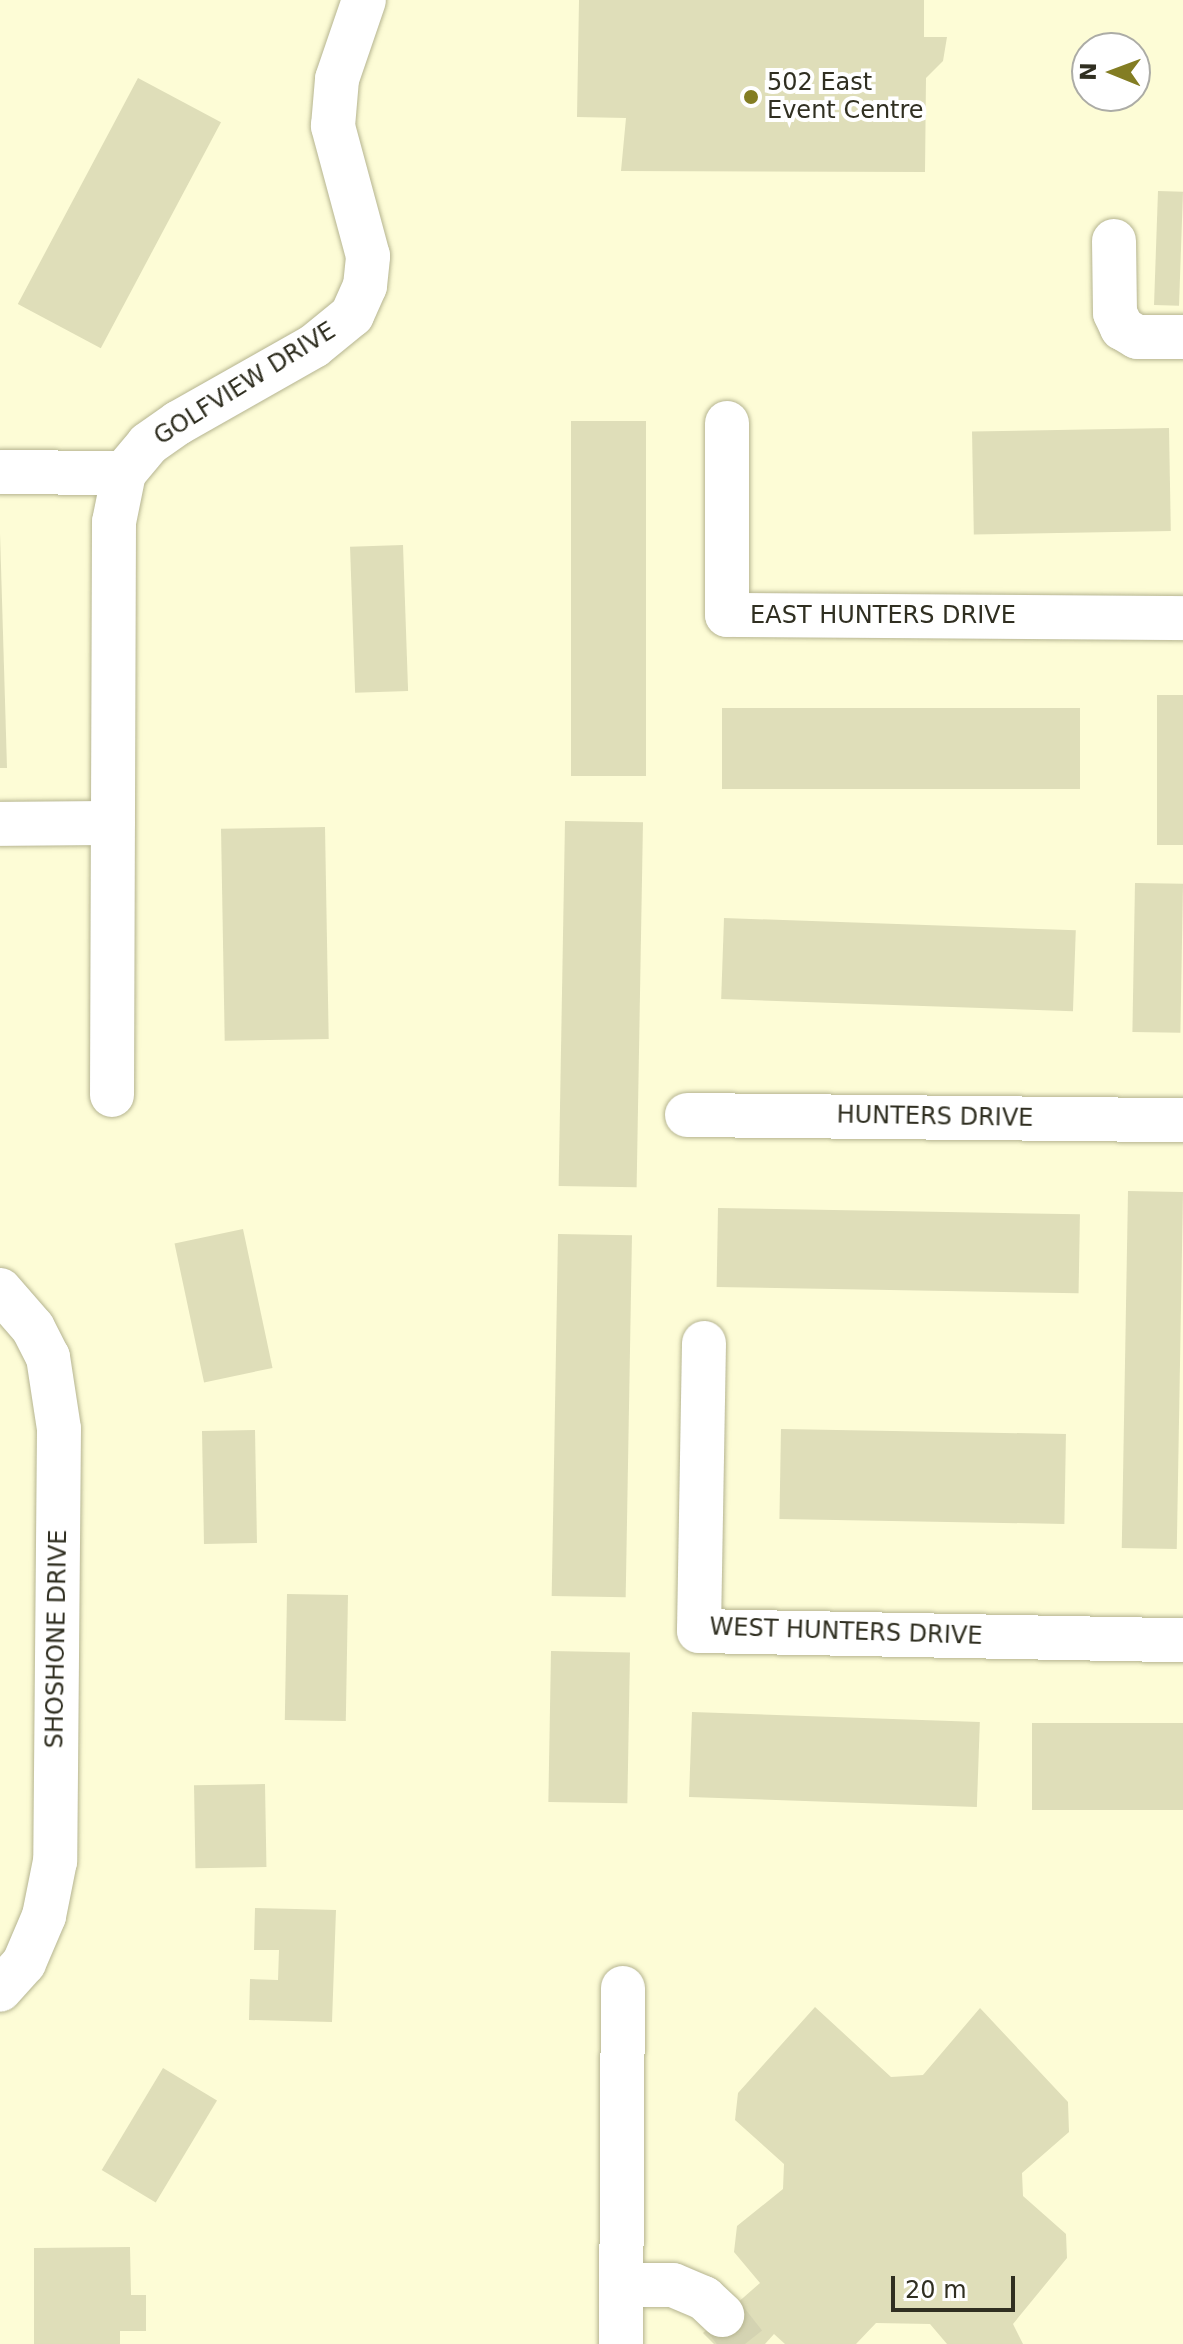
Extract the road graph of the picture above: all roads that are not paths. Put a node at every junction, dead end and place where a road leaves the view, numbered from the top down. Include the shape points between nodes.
1 (364, 0) edge
2 (1114, 241) dead end
3 (1183, 337) edge
4 (727, 423) dead end
5 (0, 472) edge
6 (124, 473) junction
7 (1183, 618) edge
8 (113, 823) junction
9 (0, 824) edge
10 (112, 1095) dead end
11 (687, 1115) dead end
12 (1183, 1120) edge
13 (0, 1290) edge
14 (704, 1343) dead end
15 (1183, 1640) edge
16 (623, 1988) dead end
17 (0, 1990) edge
18 (622, 2285) junction
19 (722, 2315) tunnel mouth
20 (621, 2344) edge

1 - 6 street, GOLFVIEW DRIVE via 337,79 333,126 368,256 365,286 352,315 314,346 178,423 148,444
2 - 3 street via 1115,313 1122,328 1137,337
4 - 7 street, EAST HUNTERS DRIVE via 727,615
5 - 6 street
6 - 8 street, GOLFVIEW DRIVE via 114,522
8 - 9 street
8 - 10 street, GOLFVIEW DRIVE
11 - 12 street, HUNTERS DRIVE
13 - 17 street, SHOSHONE DRIVE via 33,1328 48,1357 59,1429 55,1861 44,1916 24,1963
14 - 15 street, WEST HUNTERS DRIVE via 699,1631
16 - 18 street
18 - 19 street via 673,2285 704,2298
18 - 20 street

